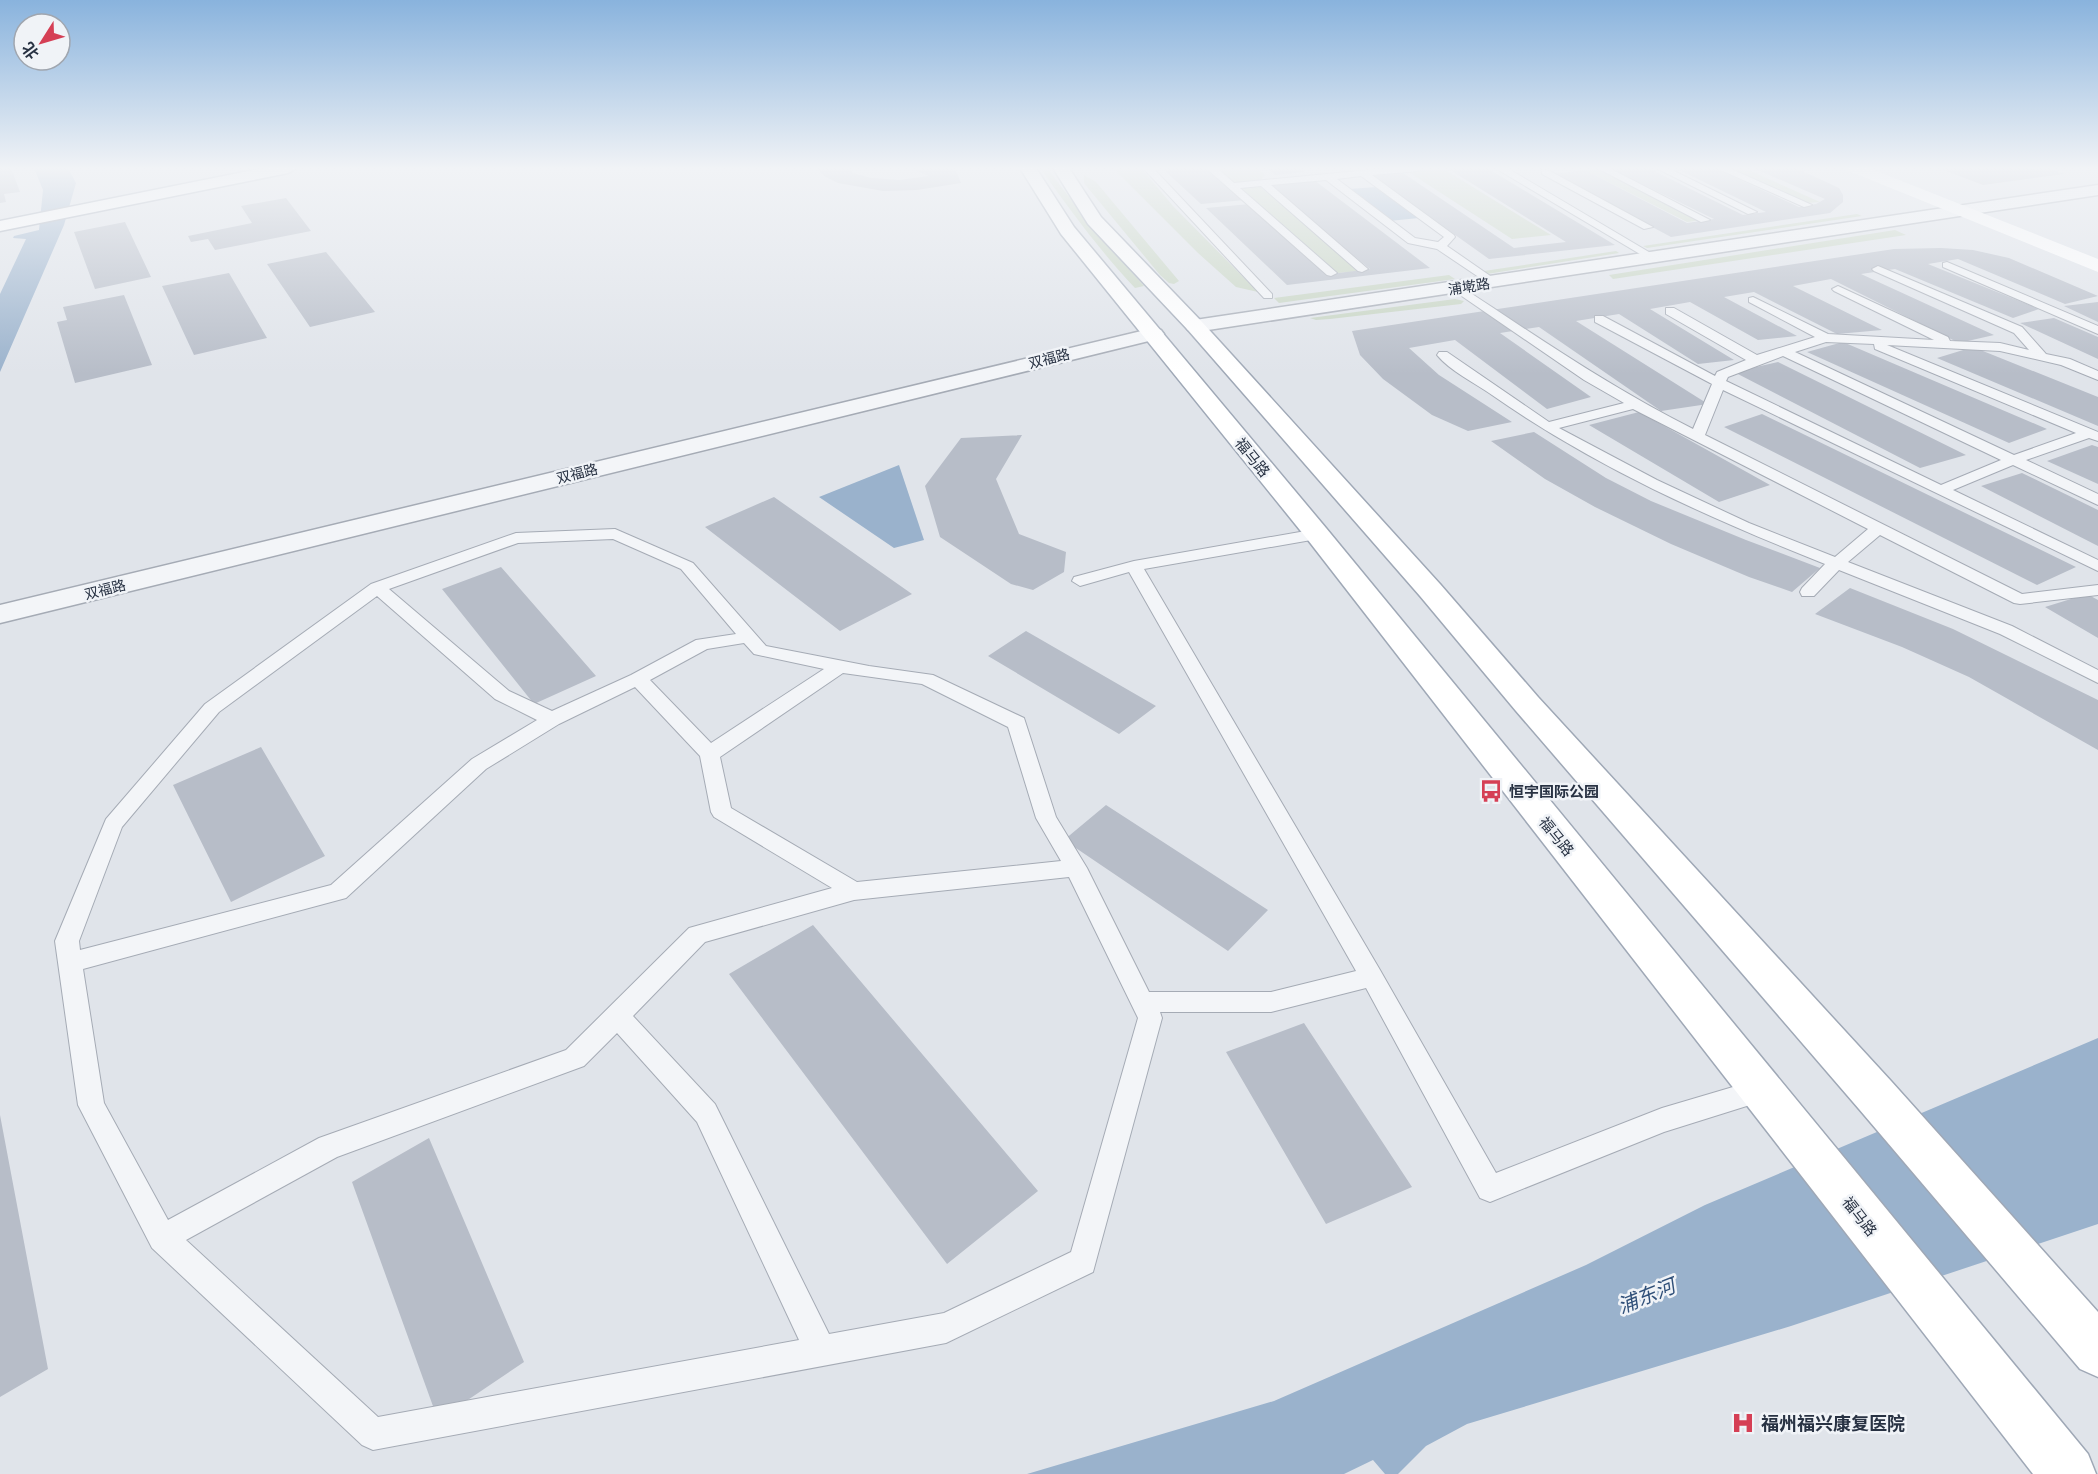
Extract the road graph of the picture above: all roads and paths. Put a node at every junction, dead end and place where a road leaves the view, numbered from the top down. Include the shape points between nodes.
1 (1073, 237) edge
2 (1110, 237) edge
3 (1212, 237) edge
4 (1289, 237) edge
5 (1325, 237) edge
6 (1407, 237) edge
7 (1450, 237) edge
8 (1618, 237) edge
9 (1793, 237) edge
10 (2025, 237) edge
11 (2057, 237) edge
12 (1440, 246) junction
13 (2098, 254) edge
14 (1654, 258) junction
15 (1947, 265) dead end
16 (2098, 266) edge
17 (1362, 269) dead end
18 (1878, 269) dead end
19 (1331, 273) dead end
20 (1493, 282) junction
21 (1456, 288) junction
22 (1838, 289) dead end
23 (1268, 296) dead end
24 (1753, 300) dead end
25 (1670, 311) dead end
26 (1599, 319) dead end
27 (1196, 326) junction
28 (2098, 330) edge
29 (1154, 334) junction
30 (1825, 338) junction
31 (1868, 342) junction
32 (1950, 344) junction
33 (1783, 351) junction
34 (1443, 355) dead end
35 (2041, 356) junction
36 (1756, 360) junction
37 (2098, 376) edge
38 (1719, 383) junction
39 (1636, 404) junction
40 (1547, 427) junction
41 (2094, 435) edge
42 (1698, 437) junction
43 (2013, 460) junction
44 (1941, 490) junction
45 (2098, 500) edge
46 (1877, 529) junction
47 (1317, 534) junction
48 (1837, 563) junction
49 (1134, 566) junction
50 (2098, 566) edge
51 (1080, 581) dead end
52 (377, 588) junction
53 (2098, 590) edge
54 (1808, 592) dead end
55 (0, 614) edge
56 (750, 637) junction
57 (840, 666) junction
58 (2098, 677) edge
59 (638, 679) junction
60 (552, 719) junction
61 (710, 754) junction
62 (1076, 868) junction
63 (854, 891) junction
64 (69, 963) junction
65 (1372, 976) junction
66 (1142, 1002) junction
67 (617, 1017) junction
68 (1773, 1106) junction
69 (162, 1238) junction
70 (2098, 1351) edge
71 (821, 1352) junction
72 (2068, 1474) edge

1 - 29 main road, 福马路
2 - 27 main road
3 - 23 lane
4 - 19 lane
5 - 17 lane
6 - 12 lane
7 - 12 lane
8 - 14 lane
9 - 14 street, 浦墘路
10 - 16 main road
11 - 13 main road
12 - 20 lane
14 - 20 street, 浦墘路
15 - 28 lane
18 - 35 lane via 2018,330
20 - 21 street, 浦墘路
21 - 27 street, 浦墘路
21 - 39 lane
22 - 32 lane
24 - 30 lane
25 - 36 lane
26 - 38 lane
27 - 70 main road
29 - 47 main road, 福马路
29 - 55 street, 双福路
30 - 31 lane
30 - 33 lane
31 - 32 lane
31 - 41 lane
32 - 35 lane via 2000,347
33 - 36 lane
33 - 43 lane
34 - 40 lane
35 - 37 lane
36 - 38 lane via 1722,375
38 - 42 lane
38 - 44 lane
39 - 40 lane
39 - 42 lane
40 - 48 lane via 1743,526
41 - 43 lane
42 - 46 lane
43 - 44 lane
43 - 45 lane
44 - 50 lane
46 - 48 lane
46 - 53 lane via 2020,599
47 - 49 lane
47 - 68 main road, 福马路
48 - 54 lane
48 - 58 lane via 2006,630
49 - 51 lane
49 - 65 lane
52 - 56 lane via 516,538 615,534 687,566
52 - 60 lane via 502,695
52 - 64 lane via 212,708 113,824 67,941
56 - 57 lane via 760,650
56 - 59 lane via 702,644
57 - 61 lane
57 - 62 lane via 926,679 1017,723 1046,819
59 - 60 lane
59 - 61 lane
60 - 64 lane via 480,764 338,892
61 - 63 lane via 721,812
62 - 63 lane
62 - 66 lane
63 - 67 lane via 698,935
64 - 69 lane via 91,1105
65 - 66 lane via 1271,1002
65 - 68 lane via 1490,1189 1662,1120
66 - 71 lane via 1150,1018 1083,1262 946,1328
67 - 69 lane via 575,1058 329,1147
67 - 71 lane via 706,1113
68 - 72 main road, 福马路
69 - 71 lane via 373,1434

